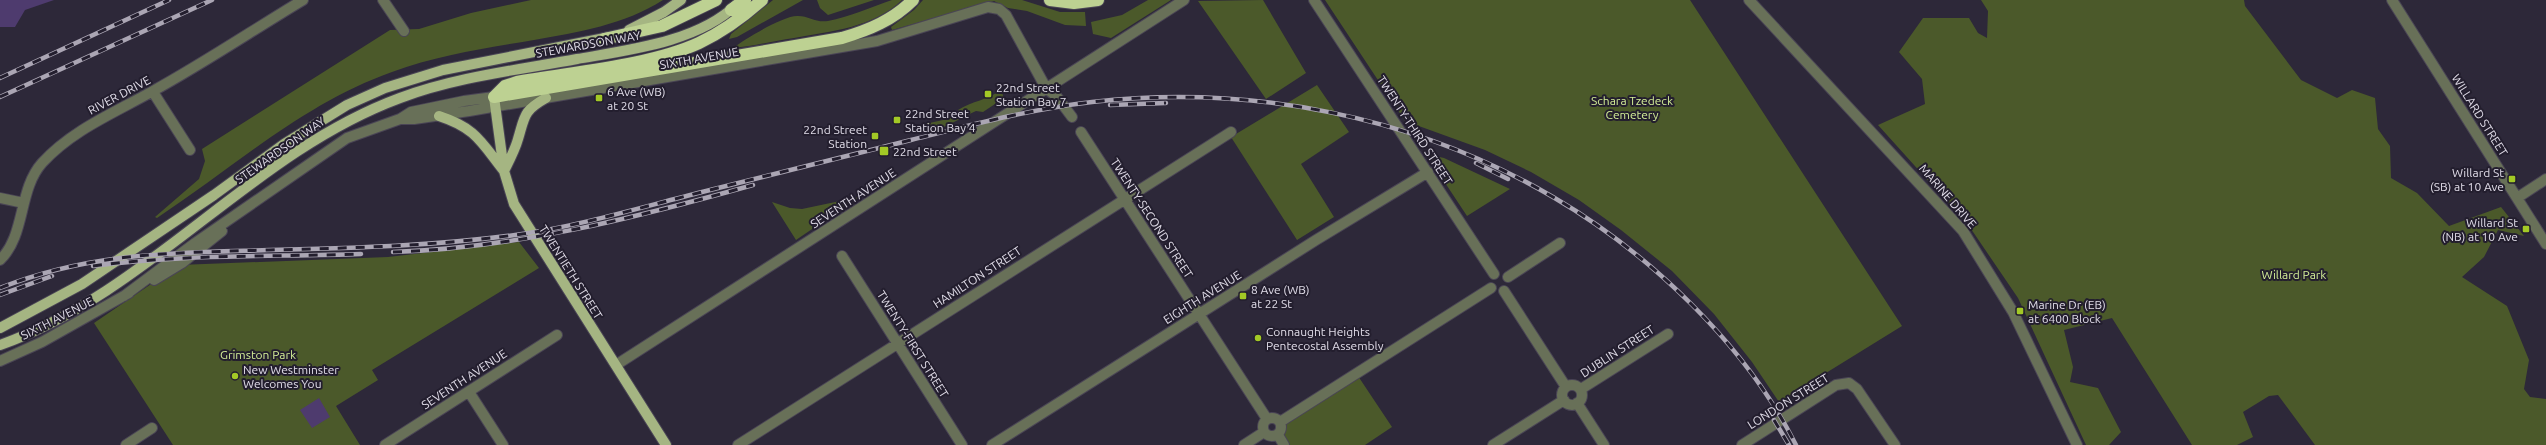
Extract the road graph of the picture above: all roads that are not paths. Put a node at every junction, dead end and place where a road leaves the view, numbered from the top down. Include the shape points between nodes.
1 (303, 0) edge
2 (383, 0) edge
3 (681, 0) edge
4 (716, 0) edge
5 (740, 0) edge
6 (745, 0) edge
7 (762, 0) edge
8 (913, 0) edge
9 (1050, 0) edge
10 (1098, 0) edge
11 (1184, 0) edge
12 (1314, 0) edge
13 (1749, 0) edge
14 (2392, 0) edge
15 (731, 10) junction
16 (404, 31) dead end
17 (604, 40) junction
18 (1046, 88) junction
19 (153, 92) junction
20 (546, 98) junction
21 (494, 102) junction
22 (439, 116) junction
23 (1072, 117) dead end
24 (400, 119) junction
25 (1081, 132) dead end
26 (1231, 132) dead end
27 (190, 150) dead end
28 (504, 171) junction
29 (1428, 172) junction
30 (2546, 179) edge
31 (0, 198) edge
32 (1125, 198) junction
33 (2517, 198) junction
34 (24, 203) junction
35 (1560, 243) dead end
36 (2546, 244) edge
37 (842, 256) dead end
38 (0, 260) edge
39 (1494, 274) junction
40 (1508, 277) junction
41 (1491, 288) junction
42 (1504, 291) junction
43 (1199, 314) junction
44 (0, 328) edge
45 (1668, 334) dead end
46 (557, 335) dead end
47 (898, 344) junction
48 (0, 345) edge
49 (0, 361) edge
50 (616, 365) junction
51 (1566, 387) junction
52 (1581, 390) junction
53 (469, 392) junction
54 (1564, 400) junction
55 (1577, 403) junction
56 (1267, 419) junction
57 (1280, 422) junction
58 (152, 428) dead end
59 (1264, 432) junction
60 (1278, 435) junction
61 (126, 445) edge
62 (385, 445) edge
63 (503, 445) edge
64 (666, 445) edge
65 (738, 445) edge
66 (962, 445) edge
67 (992, 445) edge
68 (1244, 445) edge
69 (1284, 445) edge
70 (1493, 445) edge
71 (1604, 445) edge
72 (1742, 445) edge
73 (1895, 445) edge
74 (2077, 445) edge

1 - 19 street, RIVER DRIVE
2 - 16 street
3 - 17 main road, STEWARDSON WAY via 646,22
4 - 17 highway via 662,26
5 - 15 main road, STEWARDSON WAY
6 - 15 highway
7 - 21 highway via 730,25 683,49 645,59 517,82 505,86
8 - 21 highway via 892,18 874,28 842,38
9 - 10 highway via 1074,3
11 - 18 street, SEVENTH AVENUE
12 - 29 street, TWENTY-THIRD STREET
13 - 74 street, MARINE DRIVE via 1963,232 2013,312
14 - 33 street, WILLARD STREET
15 - 48 main road, STEWARDSON WAY via 704,26 645,47 459,80 419,91 354,117 286,159 115,286 53,321
17 - 44 main road, STEWARDSON WAY via 443,70 385,88 347,106 284,144 214,195 82,284
18 - 20 street, SIXTH AVENUE via 1006,15 999,9 983,8 877,41
18 - 23 street via 1057,97
18 - 50 street, SEVENTH AVENUE
19 - 27 street
19 - 34 street, RIVER DRIVE via 84,128 57,149 36,171
20 - 21 street, SIXTH AVENUE
20 - 28 main road via 532,106 524,117 518,140
21 - 22 street, SIXTH AVENUE
21 - 24 street, SIXTH AVENUE via 434,107 411,112
21 - 28 main road, TWENTIETH STREET
22 - 24 street, SIXTH AVENUE
22 - 28 main road via 460,122 469,128
24 - 49 street, SIXTH AVENUE via 374,126 330,147 227,222 195,242 124,296 42,342
25 - 32 street, TWENTY-SECOND STREET
26 - 32 street, HAMILTON STREET
28 - 50 main road, TWENTIETH STREET via 514,204 524,223
29 - 39 street, TWENTY-THIRD STREET
29 - 43 street, EIGHTH AVENUE
30 - 33 street
31 - 34 street
32 - 43 street, TWENTY-SECOND STREET
32 - 47 street, HAMILTON STREET
33 - 36 street, WILLARD STREET
34 - 38 street, RIVER DRIVE via 13,237
35 - 40 street
37 - 47 street, TWENTY-FIRST STREET
39 - 40 street via 1500,272
39 - 41 street via 1490,279
40 - 42 street via 1508,286
41 - 42 street via 1499,292
41 - 57 street
42 - 51 street
43 - 56 street, TWENTY-SECOND STREET
43 - 67 street, EIGHTH AVENUE
45 - 52 street, DUBLIN STREET
46 - 53 street, SEVENTH AVENUE
47 - 65 street, HAMILTON STREET
47 - 66 street, TWENTY-FIRST STREET
50 - 64 main road, TWENTIETH STREET
51 - 52 street via 1573,385
51 - 54 street
52 - 55 street via 1582,396
53 - 62 street, SEVENTH AVENUE
53 - 63 street
54 - 55 street via 1569,404
54 - 70 street
55 - 71 street
56 - 57 street via 1273,418
56 - 59 street via 1263,426
57 - 60 street via 1281,430
58 - 61 street
59 - 60 street via 1269,436
59 - 68 street
60 - 69 street
72 - 73 street, LONDON STREET via 1836,385 1849,383 1857,389

